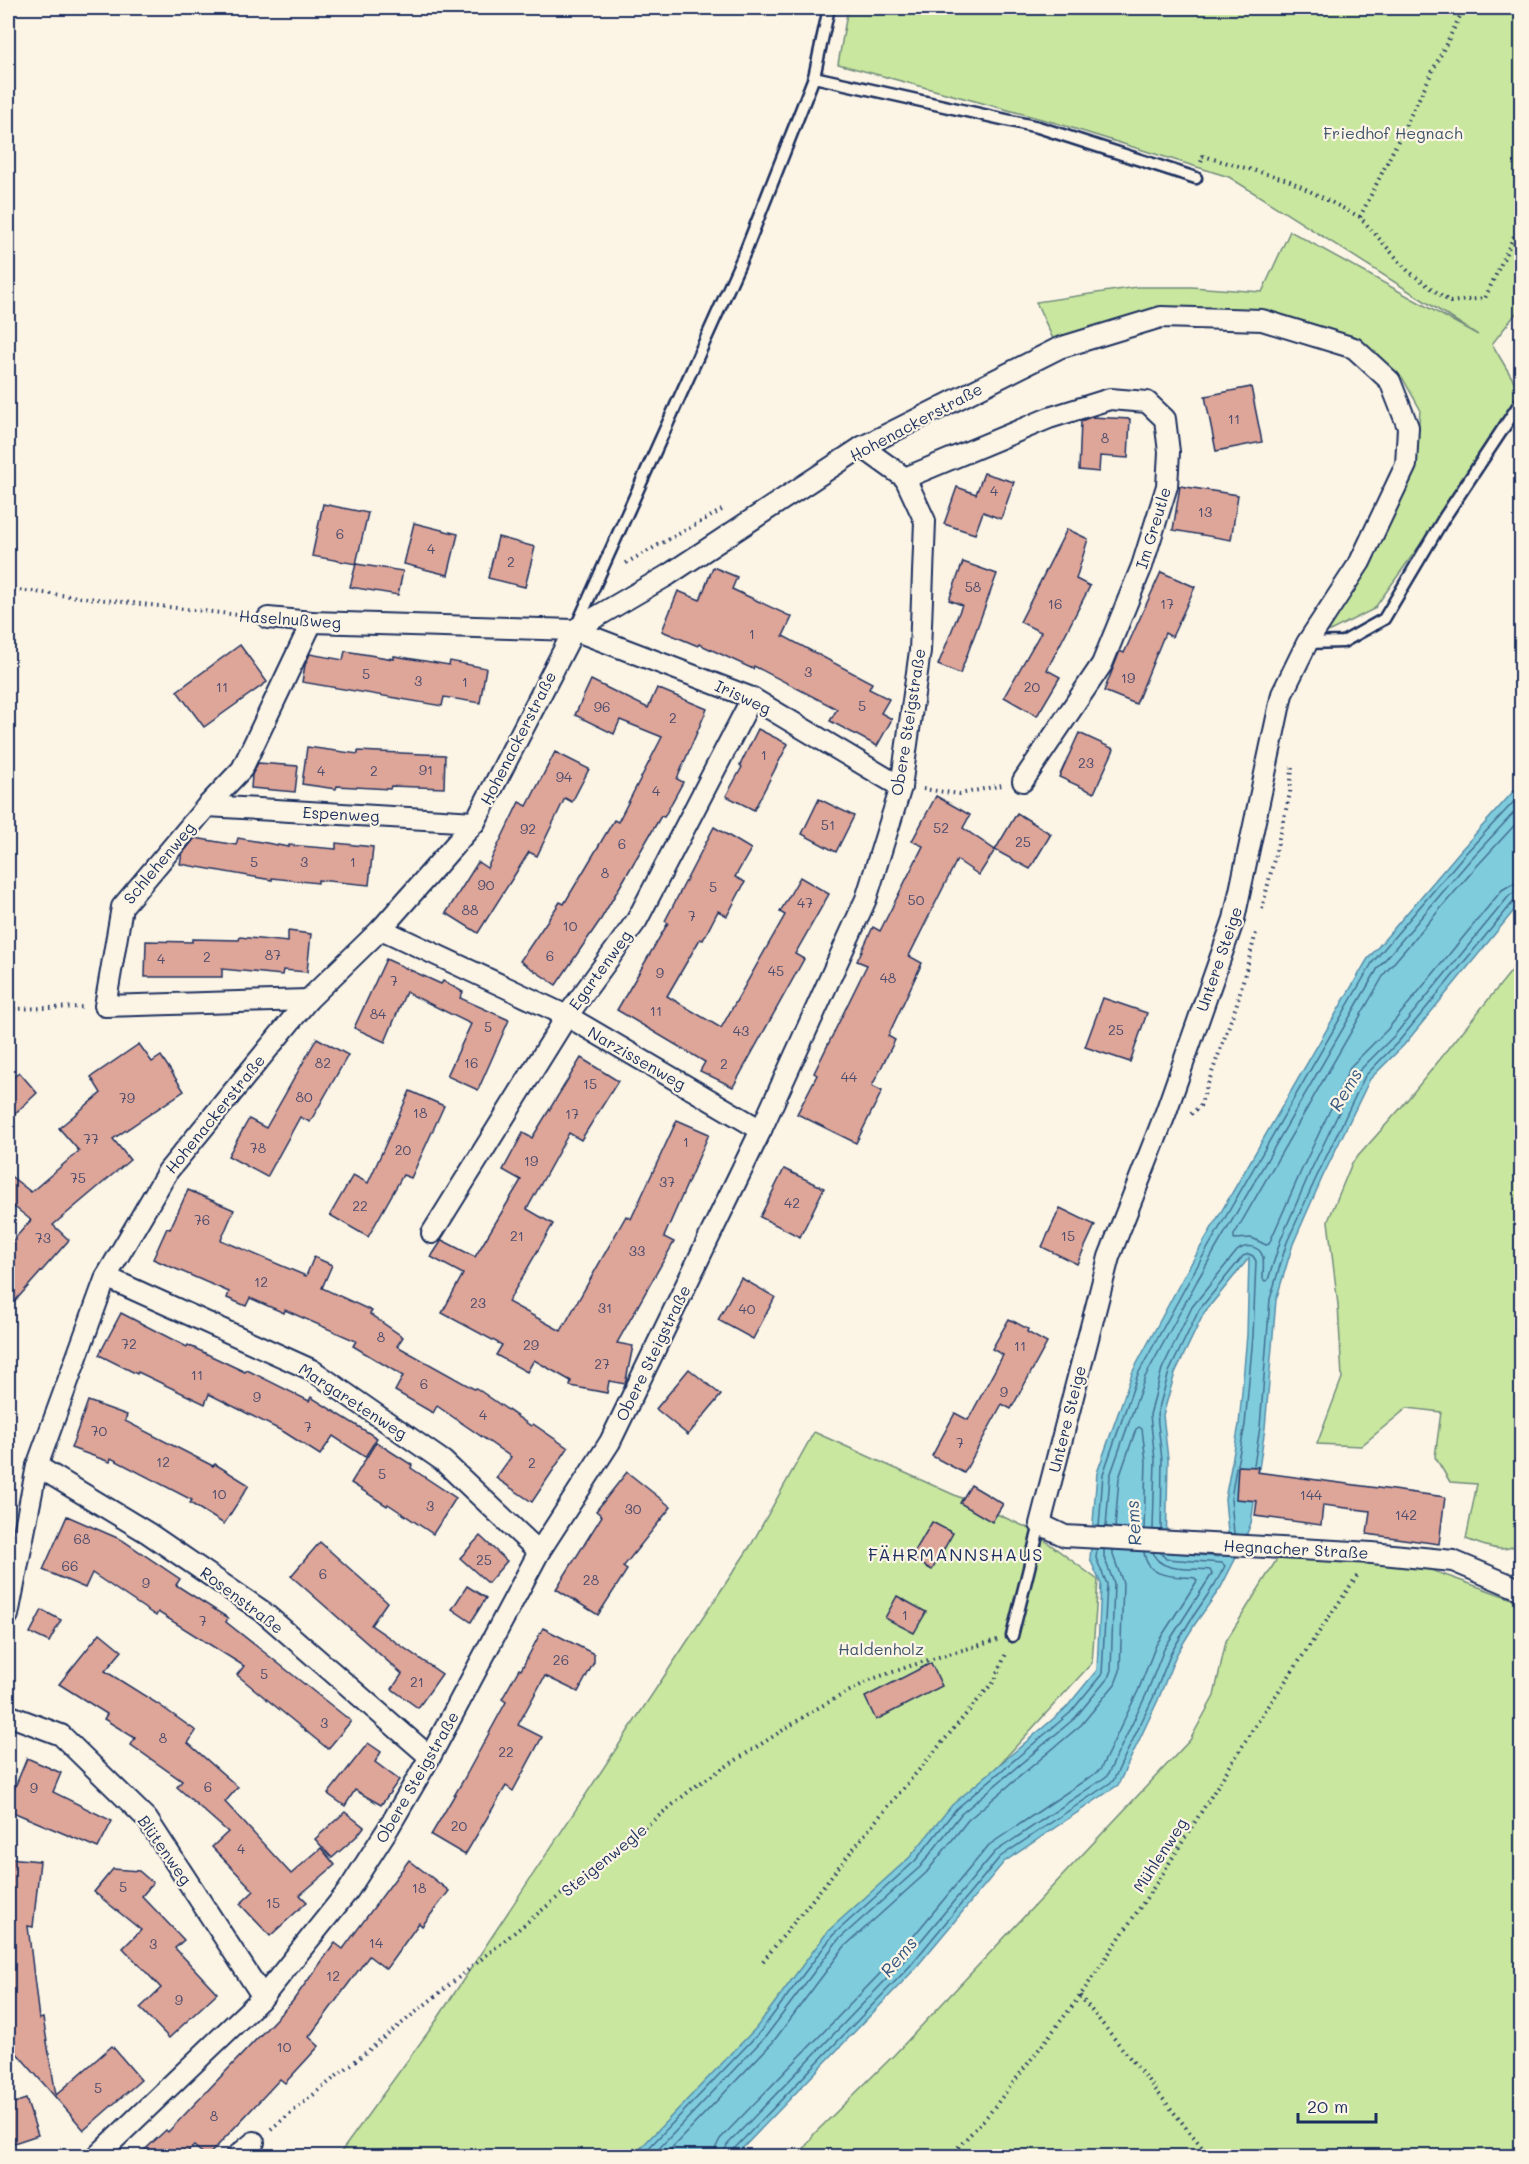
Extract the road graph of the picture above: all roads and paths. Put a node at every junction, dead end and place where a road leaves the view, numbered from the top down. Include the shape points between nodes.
1 (829, 8) edge
2 (1464, 8) edge
3 (814, 77) junction
4 (1196, 178) joint
5 (1360, 217) junction
6 (1521, 219) edge
7 (1390, 381) joint
8 (1521, 400) edge
9 (862, 447) junction
10 (905, 478) junction
11 (8, 589) edge
12 (268, 618) joint
13 (312, 622) junction
14 (574, 630) junction
15 (1307, 643) junction
16 (752, 698) junction
17 (1023, 781) joint
18 (901, 787) junction
19 (207, 806) junction
20 (475, 822) junction
21 (381, 929) junction
22 (308, 1000) junction
23 (105, 1006) junction
24 (8, 1009) edge
25 (567, 1016) junction
26 (761, 1130) junction
27 (432, 1233) dead end
28 (106, 1277) junction
29 (37, 1466) junction
30 (1040, 1524) junction
31 (539, 1552) junction
32 (1372, 1553) junction
33 (1521, 1590) edge
34 (8, 1615) edge
35 (1012, 1636) junction
36 (8, 1715) edge
37 (430, 1757) junction
38 (762, 1961) dead end
39 (1080, 1996) junction
40 (263, 1997) junction
41 (254, 2142) joint
42 (97, 2157) edge
43 (237, 2157) edge
44 (950, 2157) edge
45 (1209, 2157) edge

1 - 3 lane
2 - 5 path
3 - 4 lane via 1038,128
3 - 14 lane via 745,252
4 - 5 path via 1203,156 1288,180
5 - 6 path via 1408,271 1450,302 1485,298
7 - 9 street, Hohenackerstraße via 1354,348 1262,320 1161,317 1059,348
7 - 15 street, Untere Steige via 1408,428 1406,465 1360,562
8 - 15 lane via 1384,619 1343,642
9 - 10 street, Obere Steigstraße
9 - 14 street, Hohenackerstraße via 668,575
10 - 17 street, Im Greutle via 1049,418 1110,399 1147,402 1165,419 1170,452 1167,486 1142,566 1102,664
10 - 18 street, Obere Steigstraße via 925,521 920,651
11 - 12 path, Haselnußweg
12 - 13 street, Haselnußweg
13 - 14 street, Haselnußweg
13 - 19 street, Schlehenweg via 242,769
14 - 16 street, Irisweg
14 - 20 street, Hohenackerstraße
15 - 30 street, Untere Steige via 1282,694 1234,920 1166,1112 1108,1257
16 - 18 street, Irisweg
16 - 25 street, Egartenweg via 638,920
17 - 18 path via 960,794
18 - 26 street, Obere Steigstraße via 866,899
19 - 20 street, Espenweg
19 - 23 street, Schlehenweg via 122,907
20 - 21 street, Hohenackerstraße
21 - 22 street, Hohenackerstraße
21 - 25 street, Narzissenweg
22 - 23 street
22 - 28 street, Hohenackerstraße via 168,1172
23 - 24 path
25 - 26 street, Narzissenweg
25 - 27 street, Egartenweg
26 - 31 street, Obere Steigstraße via 610,1442
28 - 29 street, Hohenackerstraße
28 - 31 street, Margaretenweg via 312,1370 443,1461
29 - 34 street, Hohenackerstraße
29 - 37 street, Rosenstraße via 148,1533 262,1611
30 - 32 street, Hegnacher Straße via 1065,1536
30 - 35 lane
31 - 37 street, Obere Steigstraße
32 - 33 street, Hegnacher Straße via 1453,1561
32 - 39 path, Mühlenweg
35 - 38 path via 995,1680
35 - 41 path, Steigenwegle via 873,1679 816,1709 697,1785
36 - 40 street, Blütenweg via 61,1735 147,1819
37 - 40 street, Obere Steigstraße via 348,1891
39 - 44 path, Mühlenweg via 989,2114
39 - 45 path
40 - 42 street, Obere Steigstraße
41 - 43 street

